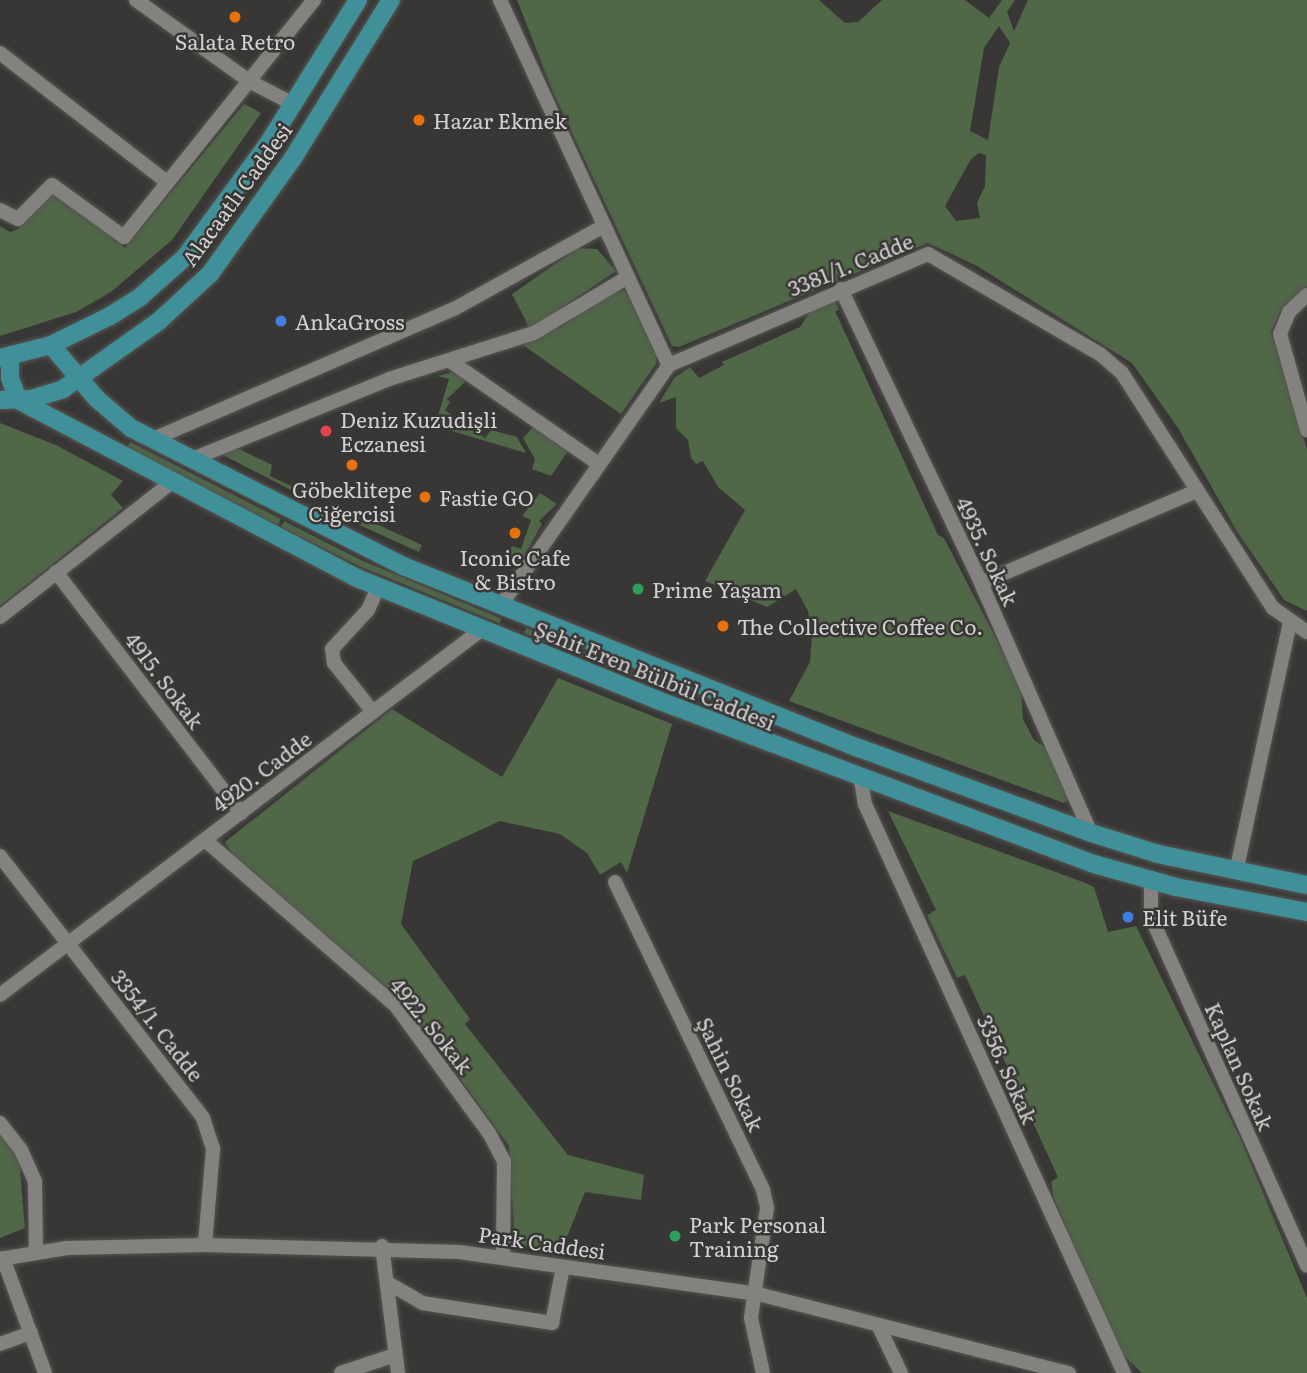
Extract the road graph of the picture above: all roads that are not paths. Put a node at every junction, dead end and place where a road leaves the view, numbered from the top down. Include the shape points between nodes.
1 (314, 0) edge
2 (358, 0) edge
3 (391, 0) edge
4 (500, 0) edge
5 (145, 2) edge
6 (0, 53) edge
7 (249, 81) junction
8 (293, 104) junction
9 (167, 182) junction
10 (0, 210) edge
11 (602, 227) junction
12 (628, 278) junction
13 (841, 289) junction
14 (1307, 295) edge
15 (51, 345) junction
16 (5, 357) edge
17 (450, 361) junction
18 (669, 365) junction
19 (79, 379) junction
20 (9, 400) edge
21 (1307, 430) edge
22 (151, 440) junction
23 (190, 460) junction
24 (599, 464) junction
25 (172, 483) junction
26 (1197, 491) junction
27 (56, 572) junction
28 (981, 583) junction
29 (379, 588) junction
30 (500, 605) junction
31 (0, 617) edge
32 (1290, 623) junction
33 (481, 629) junction
34 (1307, 632) edge
35 (670, 674) junction
36 (660, 701) junction
37 (373, 712) junction
38 (861, 780) junction
39 (241, 813) junction
40 (1091, 832) junction
41 (205, 840) junction
42 (1158, 854) junction
43 (0, 856) edge
44 (1236, 872) junction
45 (1151, 881) junction
46 (615, 882) dead end
47 (1307, 885) edge
48 (1307, 912) edge
49 (67, 945) junction
50 (0, 995) edge
51 (0, 1123) edge
52 (205, 1245) junction
53 (382, 1246) junction
54 (36, 1252) junction
55 (503, 1258) junction
56 (2, 1259) edge
57 (1307, 1266) edge
58 (564, 1267) junction
59 (388, 1283) junction
60 (758, 1294) junction
61 (878, 1325) junction
62 (31, 1333) junction
63 (0, 1344) edge
64 (395, 1355) junction
65 (45, 1373) edge
66 (341, 1373) edge
67 (398, 1373) edge
68 (763, 1373) edge
69 (901, 1373) edge
70 (1069, 1373) edge
71 (1124, 1373) edge

1 - 7 street
2 - 8 main road, Alacaatlı Caddesi
3 - 19 main road, Alacaatlı Caddesi via 293,158 225,256 159,321
4 - 11 street
5 - 7 street
6 - 9 street
7 - 8 street
7 - 9 street
8 - 15 main road, Alacaatlı Caddesi via 186,257 140,297
9 - 10 street via 122,237 52,185 18,219
11 - 12 street
11 - 22 street via 454,309
12 - 17 street via 534,333
12 - 18 street
13 - 18 street, 3381/1. Cadde
13 - 26 street, 3381/1. Cadde via 910,258 928,254 940,258 1115,366 1133,386
13 - 28 street, 4935. Sokak
14 - 21 street via 1289,312 1280,334
15 - 16 main road, Alacaatlı Caddesi
15 - 19 main road, Şehit Eren Bülbül Caddesi
16 - 20 main road
17 - 23 street via 389,379
17 - 24 street
18 - 24 street
19 - 20 main road, Alacaatlı Caddesi via 49,395
19 - 22 main road, Şehit Eren Bülbül Caddesi via 115,415
20 - 25 main road, Şehit Eren Bülbül Caddesi
22 - 23 main road, Şehit Eren Bülbül Caddesi
23 - 30 main road, Şehit Eren Bülbül Caddesi via 373,553
24 - 30 street
25 - 27 street
25 - 29 main road, Şehit Eren Bülbül Caddesi
26 - 28 street
26 - 32 street, 3381/1. Cadde via 1273,608
27 - 31 street
27 - 39 street, 4915. Sokak
28 - 40 street, 4935. Sokak
29 - 33 main road, Şehit Eren Bülbül Caddesi
29 - 37 street via 368,610 334,642 331,655
30 - 35 main road, Şehit Eren Bülbül Caddesi
32 - 34 street, 3381/1. Cadde
32 - 44 street
33 - 36 main road, Şehit Eren Bülbül Caddesi
33 - 37 street, 4920. Cadde
35 - 36 main road
35 - 40 main road, Şehit Eren Bülbül Caddesi
36 - 38 main road, Şehit Eren Bülbül Caddesi
37 - 39 street, 4920. Cadde
38 - 45 main road, Şehit Eren Bülbül Caddesi
38 - 71 street, 3356. Sokak via 865,804
39 - 41 street, 4920. Cadde
40 - 42 main road, Şehit Eren Bülbül Caddesi
41 - 49 street, 4920. Cadde
41 - 55 street, 4922. Sokak via 396,1006 489,1133 505,1171
42 - 44 main road, Şehit Eren Bülbül Caddesi
42 - 45 main road
43 - 49 street, 3354/1. Cadde
44 - 47 main road, Şehit Eren Bülbül Caddesi
45 - 48 main road, Şehit Eren Bülbül Caddesi
45 - 57 street, Kaplan Sokak via 1151,917
46 - 60 street, Şahin Sokak via 763,1189 766,1208
49 - 50 street, 4920. Cadde
49 - 52 street, 3354/1. Cadde via 207,1126 213,1149
51 - 54 street via 21,1150 35,1181
52 - 53 street, Park Caddesi
52 - 54 street, Park Caddesi
53 - 55 street, Park Caddesi
53 - 59 street
54 - 56 street, Park Caddesi
55 - 58 street, Park Caddesi
56 - 62 street
58 - 59 street via 552,1323 422,1303
58 - 60 street, Park Caddesi
59 - 64 street
60 - 61 street, Park Caddesi
60 - 68 street, Şahin Sokak via 751,1318
61 - 69 street
61 - 70 street, Park Caddesi
62 - 63 street
62 - 65 street
64 - 66 street
64 - 67 street

